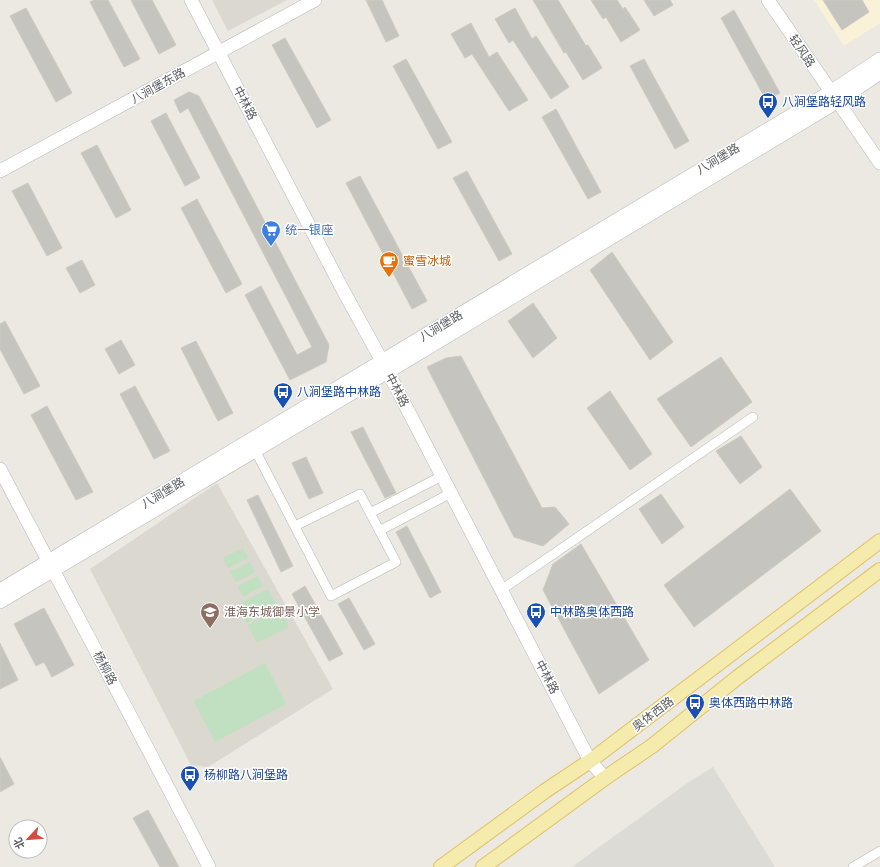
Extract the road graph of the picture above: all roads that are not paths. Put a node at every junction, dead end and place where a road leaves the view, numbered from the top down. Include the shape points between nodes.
1 (191, 0) edge
2 (315, 0) edge
3 (768, 0) edge
4 (219, 52) junction
5 (880, 59) edge
6 (880, 73) edge
7 (833, 97) junction
8 (880, 163) edge
9 (0, 171) edge
10 (385, 367) junction
11 (753, 417) dead end
12 (255, 450) junction
13 (0, 469) edge
14 (442, 476) junction
15 (451, 494) junction
16 (370, 513) junction
17 (295, 526) junction
18 (379, 531) junction
19 (880, 541) edge
20 (50, 566) junction
21 (880, 570) edge
22 (0, 590) edge
23 (501, 590) junction
24 (0, 602) edge
25 (590, 761) junction
26 (605, 778) junction
27 (880, 851) edge
28 (209, 867) edge
29 (441, 867) edge
30 (483, 867) edge
31 (853, 867) edge

1 - 4 street, 中林路
2 - 4 street, 八涧堡东路
3 - 7 street, 轻风路
4 - 9 street, 八涧堡东路
4 - 10 street, 中林路
5 - 7 street, 八涧堡路
6 - 7 street, 八涧堡路
7 - 8 street, 轻风路
7 - 10 street, 八涧堡路
10 - 12 street, 八涧堡路
10 - 14 street, 中林路
10 - 20 street, 八涧堡路
11 - 23 street
12 - 17 street
12 - 20 street, 八涧堡路
13 - 20 street, 杨柳路
14 - 15 street, 中林路
14 - 16 street
15 - 18 street
15 - 23 street, 中林路
16 - 17 street via 360,494
16 - 18 street
17 - 18 street via 331,596 396,562
19 - 25 main road, 奥体西路
20 - 22 street, 八涧堡路
20 - 24 street, 八涧堡路
20 - 28 street, 杨柳路
21 - 26 main road, 奥体西路 via 738,677 652,746
23 - 25 street, 中林路
25 - 26 street, 中林路
25 - 29 main road, 奥体西路
26 - 30 main road, 奥体西路
27 - 31 street

